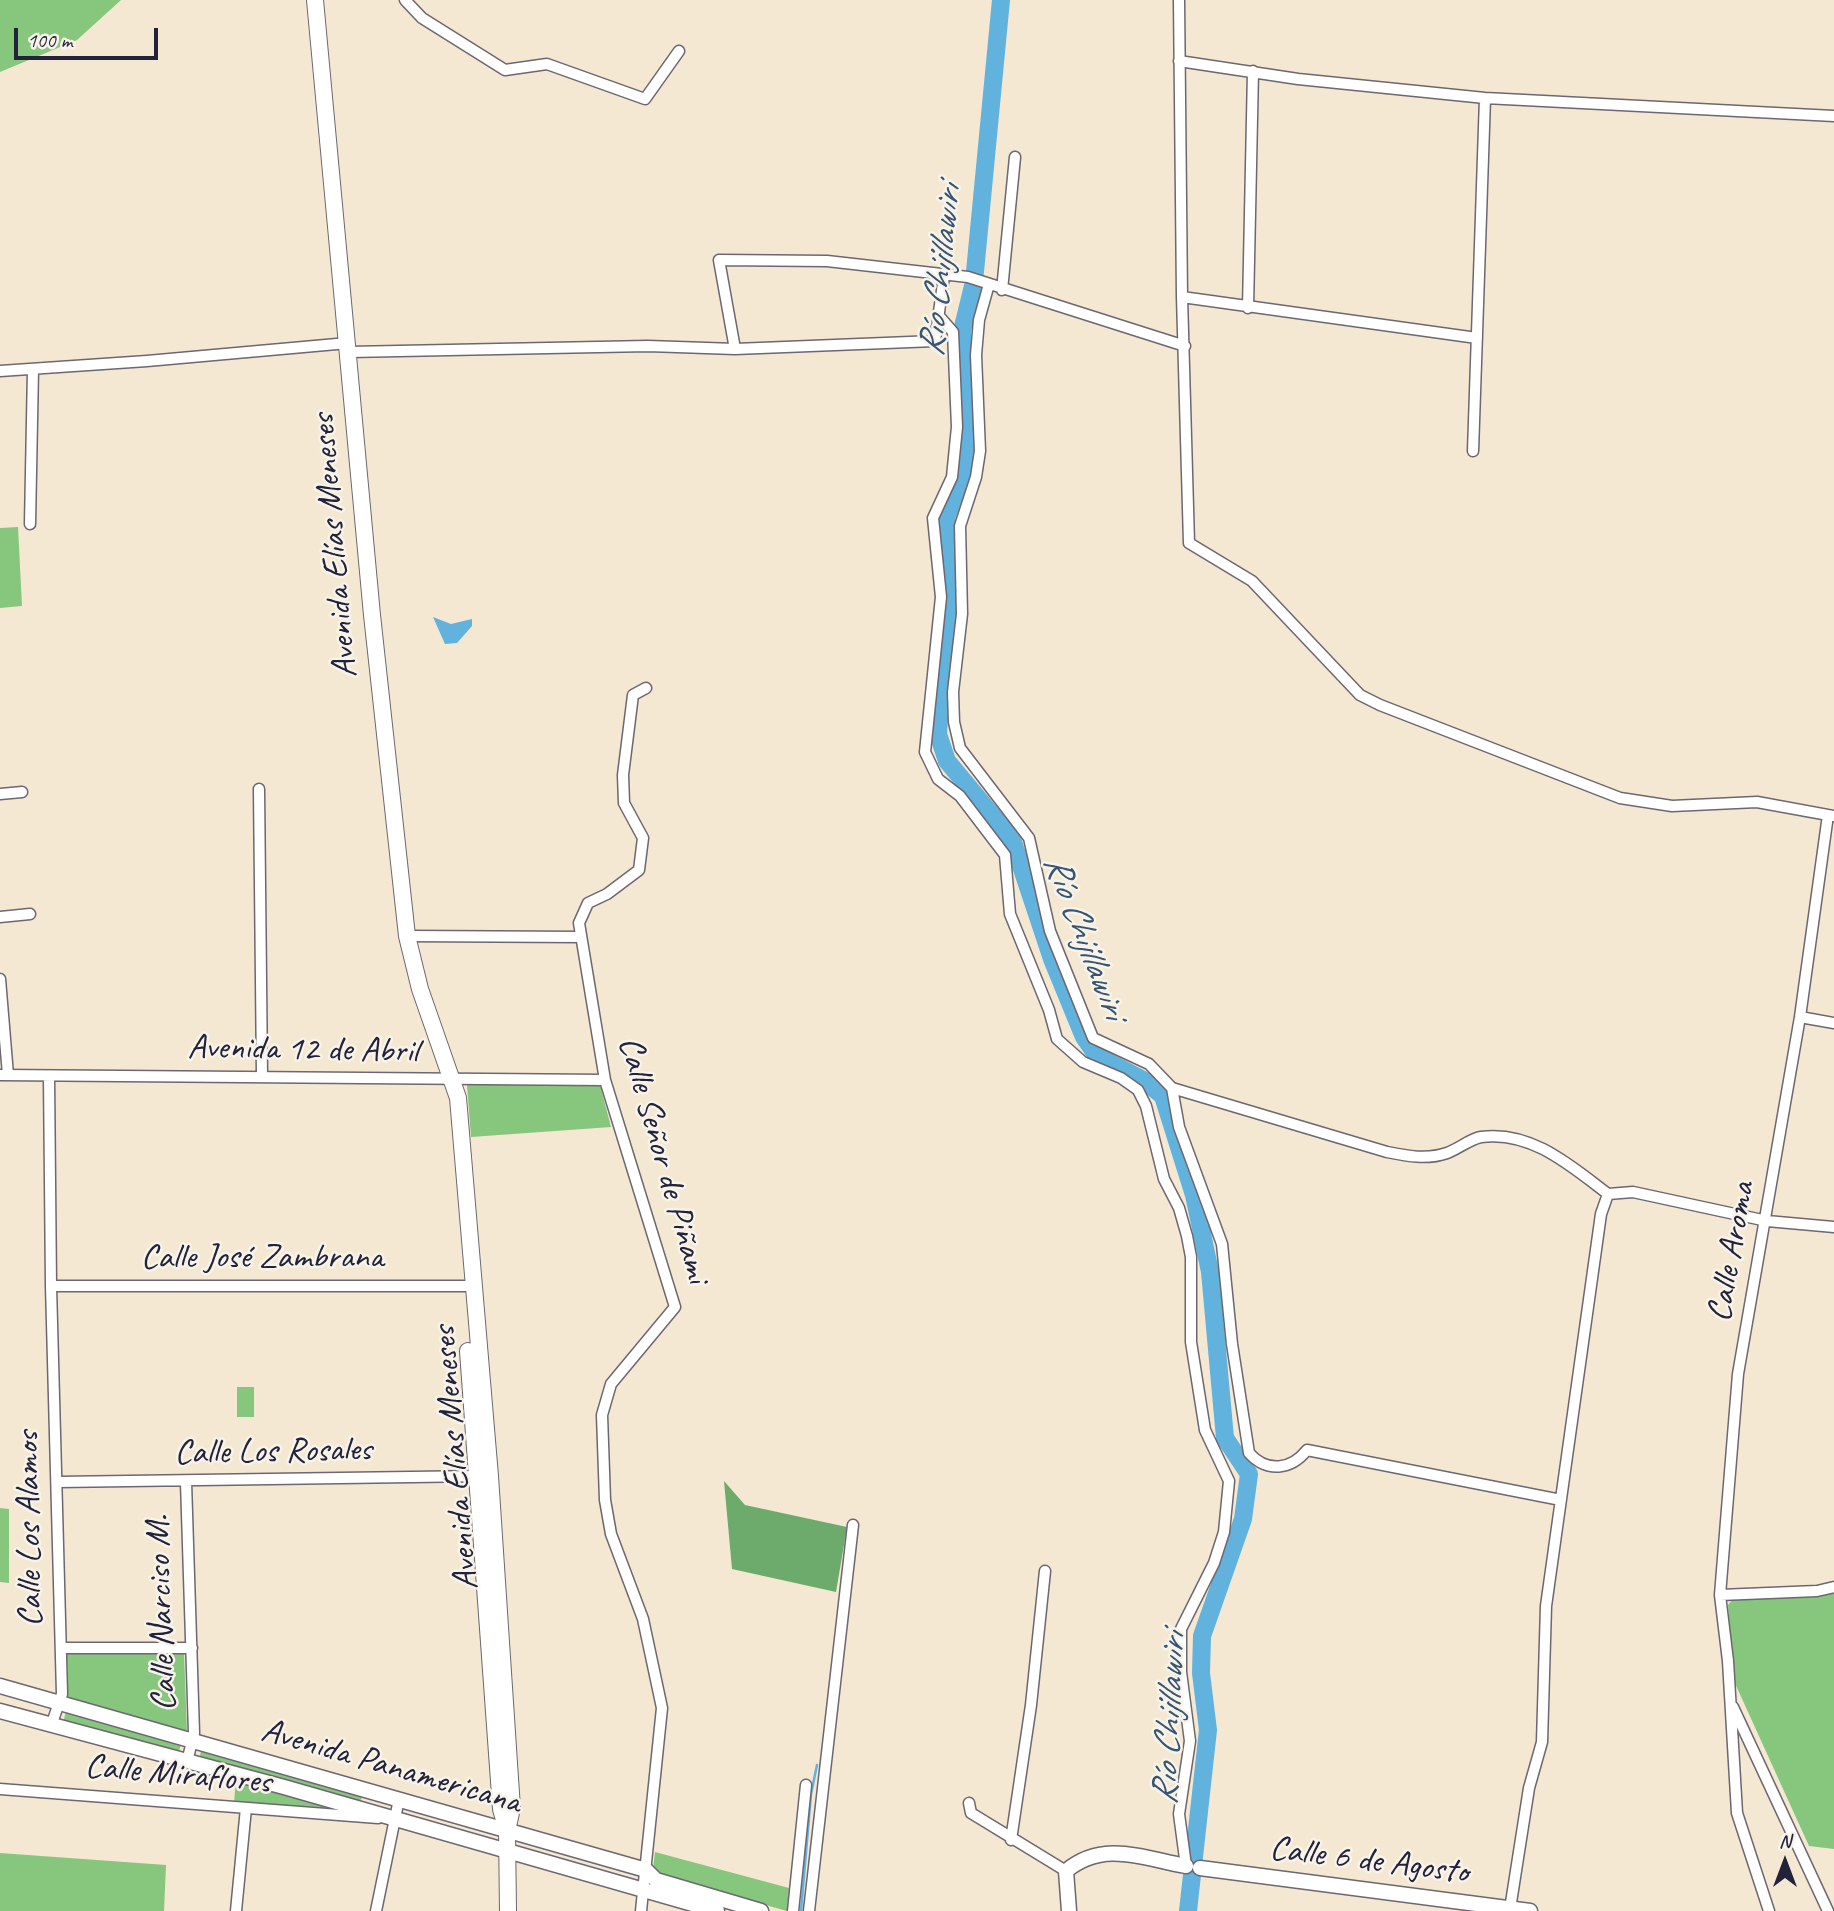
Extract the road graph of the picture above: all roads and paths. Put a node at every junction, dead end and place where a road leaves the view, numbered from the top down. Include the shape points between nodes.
1 (315, 0) edge
2 (405, 0) edge
3 (1179, 0) edge
4 (679, 51) dead end
5 (1179, 61) junction
6 (1253, 71) junction
7 (1485, 99) junction
8 (1834, 116) edge
9 (1015, 157) dead end
10 (944, 276) junction
11 (986, 283) junction
12 (1002, 290) junction
13 (1182, 297) junction
14 (1248, 308) junction
15 (939, 316) junction
16 (1477, 338) junction
17 (1185, 346) junction
18 (349, 347) junction
19 (735, 349) junction
20 (33, 369) junction
21 (0, 370) edge
22 (1474, 451) dead end
23 (30, 524) dead end
24 (646, 688) dead end
25 (259, 789) dead end
26 (22, 792) dead end
27 (0, 794) edge
28 (1831, 816) edge
29 (30, 914) dead end
30 (0, 917) edge
31 (407, 936) junction
32 (581, 937) junction
33 (0, 979) edge
34 (1800, 1017) junction
35 (1834, 1023) edge
36 (4, 1075) edge
37 (49, 1076) junction
38 (262, 1076) junction
39 (451, 1080) junction
40 (605, 1080) junction
41 (1171, 1088) junction
42 (1608, 1194) junction
43 (1767, 1221) junction
44 (1834, 1227) edge
45 (51, 1286) junction
46 (469, 1286) junction
47 (484, 1476) junction
48 (58, 1482) junction
49 (186, 1482) junction
50 (1561, 1500) junction
51 (853, 1525) dead end
52 (1045, 1571) dead end
53 (1834, 1587) edge
54 (1720, 1595) junction
55 (61, 1648) junction
56 (192, 1648) junction
57 (0, 1686) edge
58 (1730, 1701) junction
59 (59, 1704) junction
60 (0, 1712) edge
61 (51, 1726) junction
62 (192, 1741) junction
63 (187, 1762) junction
64 (806, 1784) dead end
65 (0, 1789) edge
66 (399, 1799) junction
67 (969, 1802) dead end
68 (246, 1808) junction
69 (394, 1819) junction
70 (507, 1831) junction
71 (1011, 1840) junction
72 (507, 1851) junction
73 (1193, 1867) junction
74 (646, 1870) junction
75 (1066, 1871) junction
76 (644, 1889) junction
77 (1457, 1907) edge
78 (1510, 1909) junction
79 (236, 1911) edge
80 (376, 1911) edge
81 (508, 1911) edge
82 (641, 1911) edge
83 (717, 1911) edge
84 (761, 1911) edge
85 (793, 1911) edge
86 (809, 1911) edge
87 (1069, 1911) edge
88 (1530, 1911) edge
89 (1769, 1911) edge
90 (1828, 1911) edge

1 - 18 main road, Avenida Elías Meneses
2 - 4 street via 422,18 505,70 547,64 645,99
3 - 5 street
5 - 6 street
5 - 13 street
6 - 7 street
6 - 14 street
7 - 8 street
7 - 16 street
9 - 12 street
10 - 11 street
10 - 15 street
10 - 19 street via 827,261 719,260
11 - 12 street
11 - 41 street via 976,355 980,451 960,526 962,614 954,722 960,748 1029,838 1050,931 1093,1038 1149,1064
12 - 17 street
13 - 14 street
13 - 17 street
14 - 16 street
15 - 19 street via 935,341
15 - 73 street via 953,332 957,426 952,477 933,518 941,597 925,752 938,779 960,796 1005,855 1010,914 1057,1039 1083,1062 1138,1090 1146,1106 1164,1179 1188,1236 1191,1342 1205,1430 1229,1481 1224,1532 1214,1563 1181,1629 1190,1741 1178,1814
16 - 22 street
17 - 28 street via 1189,543 1252,581 1360,695 1620,798 1672,806 1757,802
18 - 19 street
18 - 20 street
18 - 31 main road, Avenida Elías Meneses
20 - 21 street
20 - 23 street
24 - 32 street, Calle Señor de Piñami via 633,695 623,775 624,803 643,838 639,870 588,903 579,923
25 - 38 street
26 - 27 street
28 - 34 street, Calle Aroma
29 - 30 street
31 - 32 street
31 - 39 main road, Avenida Elías Meneses
32 - 40 street, Calle Señor de Piñami
33 - 36 street
34 - 35 street
34 - 43 street, Calle Aroma
36 - 37 street, Avenida 12 de Abril
37 - 38 street, Avenida 12 de Abril
37 - 45 street, Calle Los Alamos
38 - 39 street, Avenida 12 de Abril
39 - 40 street, Avenida 12 de Abril
39 - 46 main road, Avenida Elías Meneses via 448,1095
40 - 74 street, Calle Señor de Piñami via 675,1307 611,1384 602,1415 611,1534 643,1619 662,1708
41 - 42 street via 1417,1157 1446,1154 1480,1137 1510,1139 1551,1150
41 - 50 street via 1179,1127 1222,1244 1249,1453 1258,1463 1287,1466 1307,1450
42 - 43 street via 1633,1192
42 - 50 street via 1601,1214
43 - 44 street
43 - 54 street, Calle Aroma via 1738,1374
45 - 46 street, Calle José Zambrana
45 - 48 street, Calle Los Alamos
46 - 47 main road, Avenida Elías Meneses
47 - 49 street, Calle Los Rosales
47 - 70 main road, Avenida Elías Meneses via 501,1809
48 - 49 street, Calle Los Rosales
48 - 55 street, Calle Los Alamos
49 - 56 street, Calle Narciso M.
50 - 78 street via 1546,1606 1542,1742 1529,1788
51 - 86 street
52 - 71 street
53 - 54 street
54 - 58 street, Calle Aroma
55 - 56 street
55 - 59 street, Calle Los Alamos
56 - 62 street, Calle Narciso M.
57 - 59 main road, Avenida Panamericana
58 - 89 street, Calle Aroma via 1738,1813
58 - 90 street
59 - 61 street, Calle Los Alamos
59 - 62 main road, Avenida Panamericana
60 - 61 main road, Avenida Panamericana
61 - 63 main road, Avenida Panamericana
62 - 63 street, Calle Narciso M.
62 - 66 main road, Avenida Panamericana
63 - 69 main road, Avenida Panamericana
64 - 85 street
65 - 68 street, Calle Miraflores
66 - 69 street
66 - 70 main road, Avenida Panamericana
67 - 71 street via 971,1813
68 - 69 street, Calle Miraflores
68 - 79 street
69 - 72 main road, Avenida Panamericana
69 - 80 street
70 - 72 main road, Avenida Elías Meneses
70 - 74 main road, Avenida Panamericana
71 - 75 street
72 - 76 main road, Avenida Panamericana
72 - 81 main road, Avenida Elías Meneses
73 - 75 main road, Calle 6 de Agosto via 1101,1852
73 - 77 main road, Calle 6 de Agosto
74 - 76 street, Calle Señor de Piñami
74 - 84 main road, Avenida Panamericana via 656,1880
75 - 87 main road
76 - 82 street, Calle Señor de Piñami
76 - 83 main road, Avenida Panamericana
77 - 78 main road, Calle 6 de Agosto
78 - 88 main road, Calle 6 de Agosto

